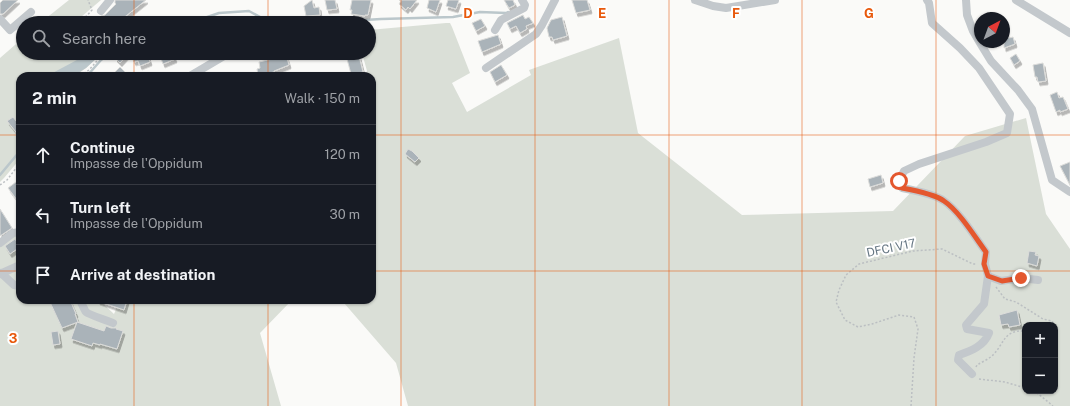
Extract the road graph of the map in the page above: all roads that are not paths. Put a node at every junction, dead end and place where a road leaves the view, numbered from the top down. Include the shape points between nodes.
1 (110, 0) edge
2 (522, 0) edge
3 (555, 0) edge
4 (695, 0) edge
5 (775, 0) edge
6 (927, 0) edge
7 (966, 0) edge
8 (1016, 0) edge
9 (101, 11) dead end
10 (31, 12) dead end
11 (26, 16) edge
12 (0, 19) edge
13 (16, 25) edge
14 (495, 30) dead end
15 (1067, 32) edge
16 (1070, 39) edge
17 (217, 60) edge
18 (486, 68) dead end
19 (197, 72) edge
20 (1070, 192) edge
21 (16, 233) edge
22 (0, 243) edge
23 (16, 267) edge
24 (0, 274) edge
25 (988, 276) junction
26 (1038, 280) dead end
27 (16, 285) edge
28 (82, 304) edge
29 (113, 323) dead end
30 (972, 374) road end

1 - 9 street
2 - 14 street via 524,8 501,20
3 - 18 street via 536,34
4 - 5 street via 726,8
6 - 25 street via 932,23 979,68 1010,114 1007,133 919,164 904,171 899,181 902,188 944,200 956,212 986,252 984,264
7 - 20 street via 967,15 980,43 991,61 1032,109 1052,180
8 - 15 street
10 - 11 street
12 - 13 street via 10,30
15 - 16 street
17 - 19 street
21 - 22 street
23 - 24 street
24 - 27 street
25 - 26 street via 1002,281 1021,278
25 - 30 street via 984,304 966,325 968,329 989,333 987,339 980,346 959,355 958,360
28 - 29 street via 86,312

